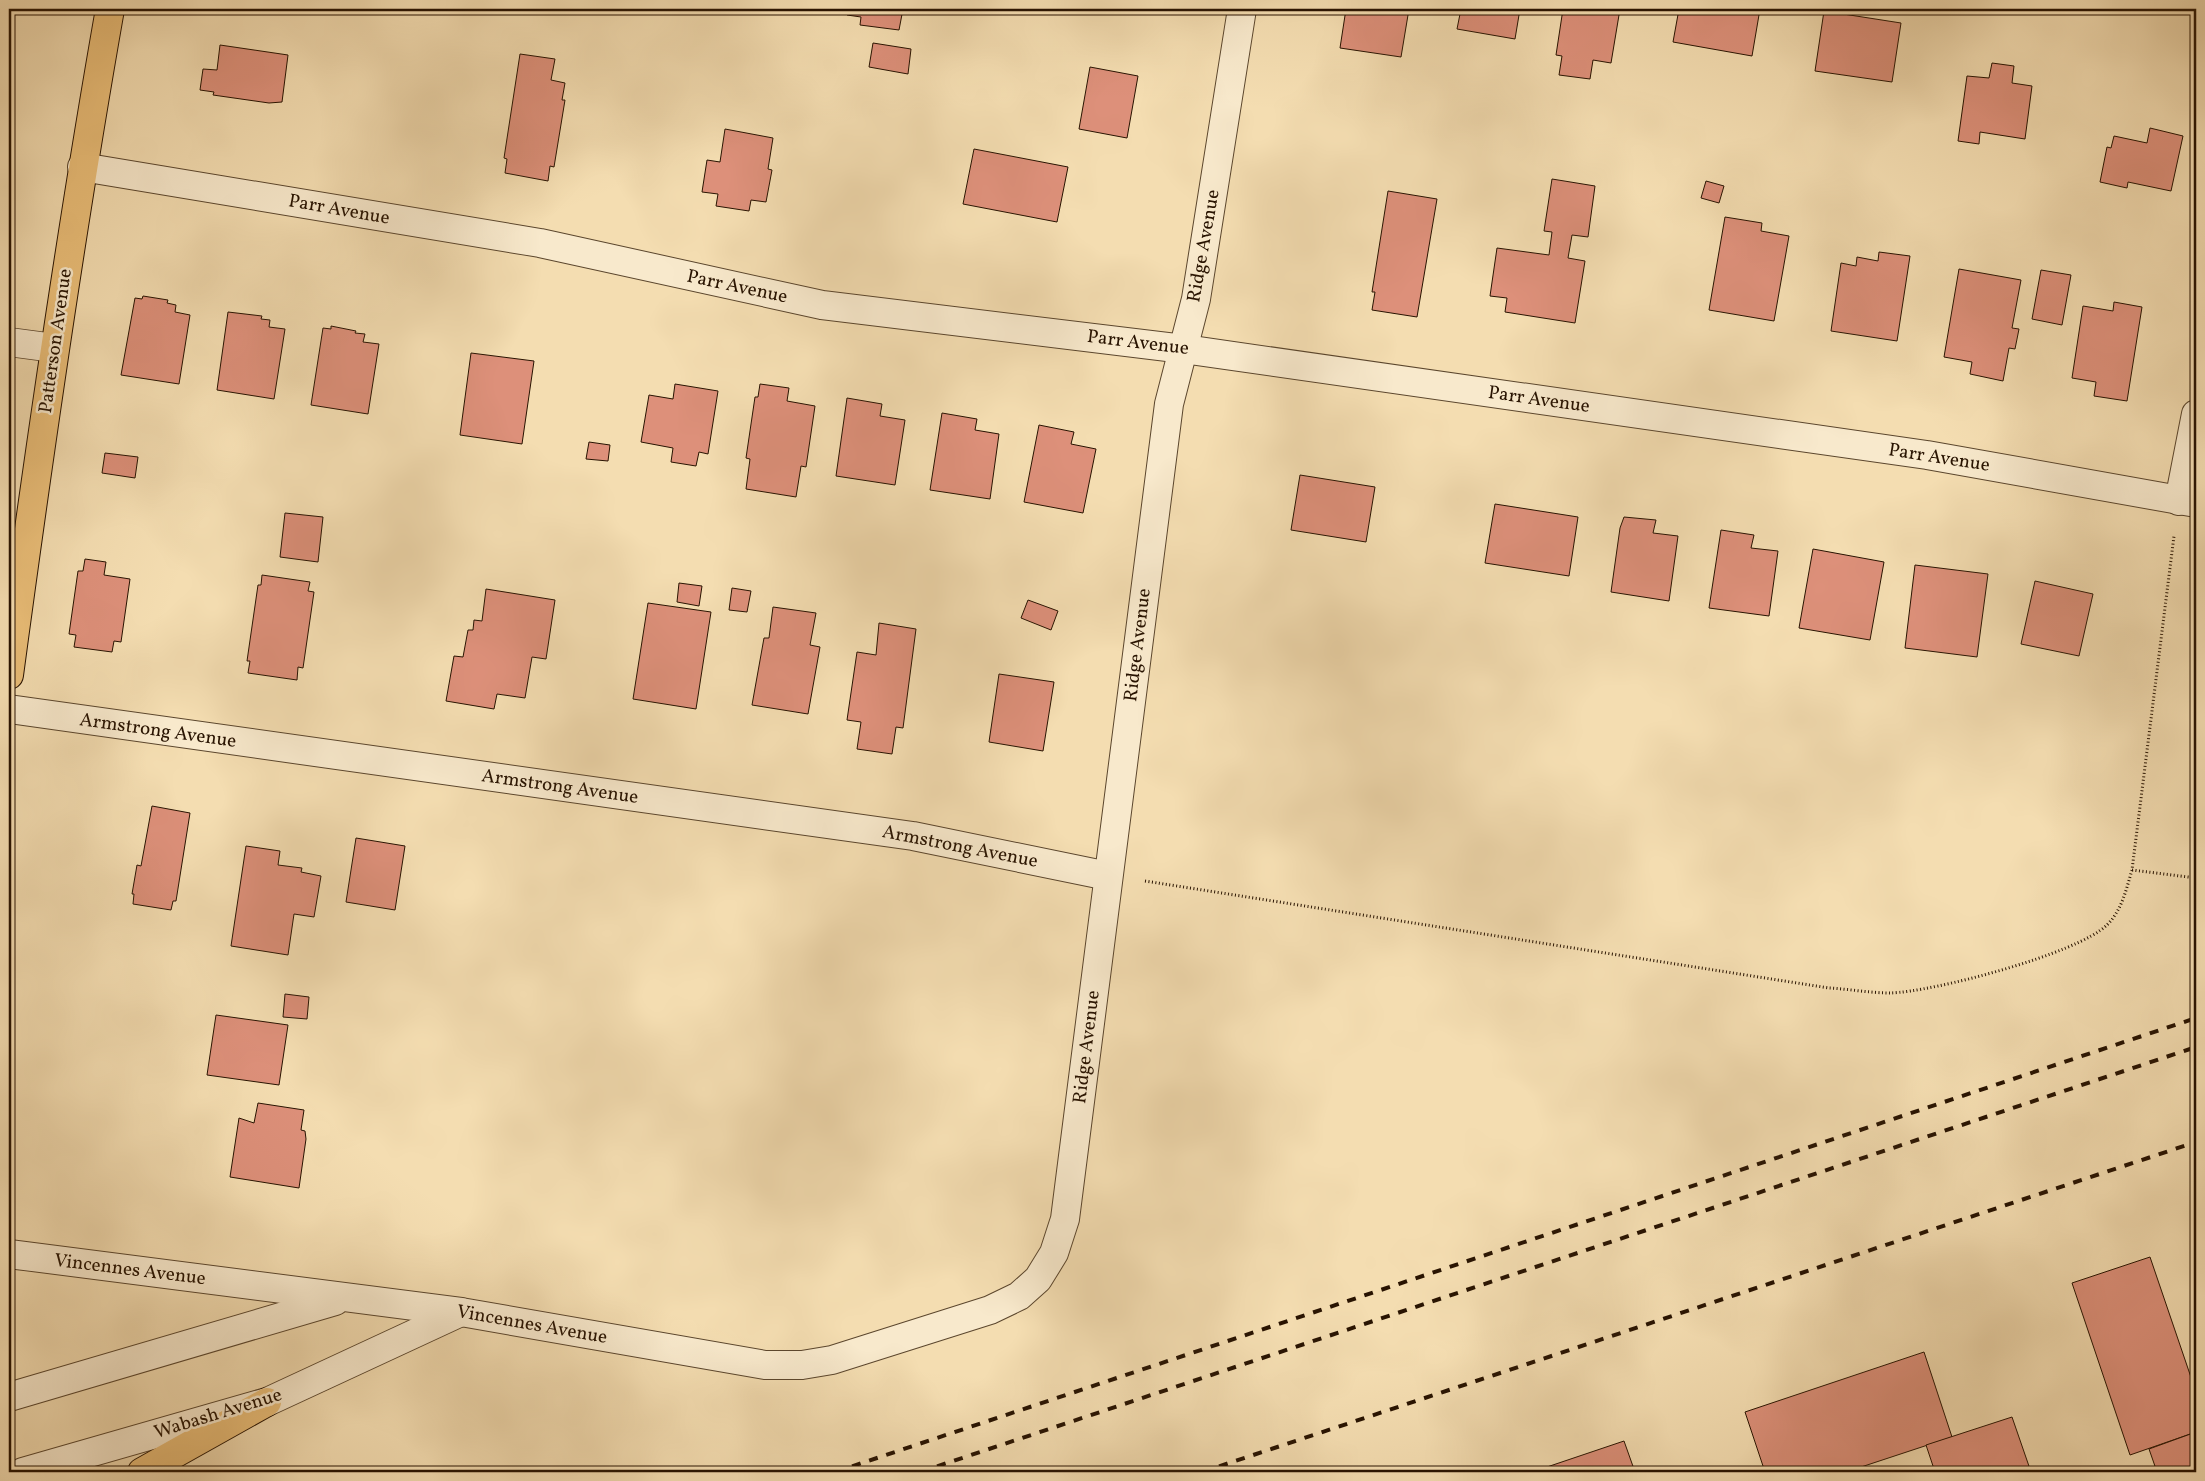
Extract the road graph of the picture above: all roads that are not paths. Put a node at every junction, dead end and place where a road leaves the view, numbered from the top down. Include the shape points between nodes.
1 (110, 9) edge
2 (1242, 9) edge
3 (82, 166) junction
4 (9, 342) edge
5 (54, 348) junction
6 (1184, 349) junction
7 (2196, 414) edge
8 (2188, 502) edge
9 (9, 675) edge
10 (9, 709) edge
11 (1108, 876) junction
12 (9, 1254) edge
13 (1038, 1279) joint
14 (346, 1297) junction
15 (461, 1312) junction
16 (9, 1396) edge
17 (268, 1402) junction
18 (23, 1472) edge
19 (142, 1472) edge

1 - 3 main road, Patterson Avenue
2 - 6 street, Ridge Avenue via 1196,299
3 - 5 main road, Patterson Avenue
3 - 6 street, Parr Avenue via 540,244 822,305
4 - 5 street
5 - 9 main road, Patterson Avenue
6 - 8 street, Parr Avenue via 1928,455
6 - 11 street, Ridge Avenue via 1170,404
7 - 8 street
10 - 11 street, Armstrong Avenue via 913,836
11 - 13 street, Ridge Avenue via 1065,1219 1054,1253
12 - 14 street, Vincennes Avenue
13 - 15 street, Vincennes Avenue via 1019,1296 990,1310 832,1360 802,1365 765,1365
14 - 15 street, Vincennes Avenue
14 - 16 street
15 - 17 street, Wabash Avenue
17 - 18 street, Wabash Avenue
17 - 19 main road

